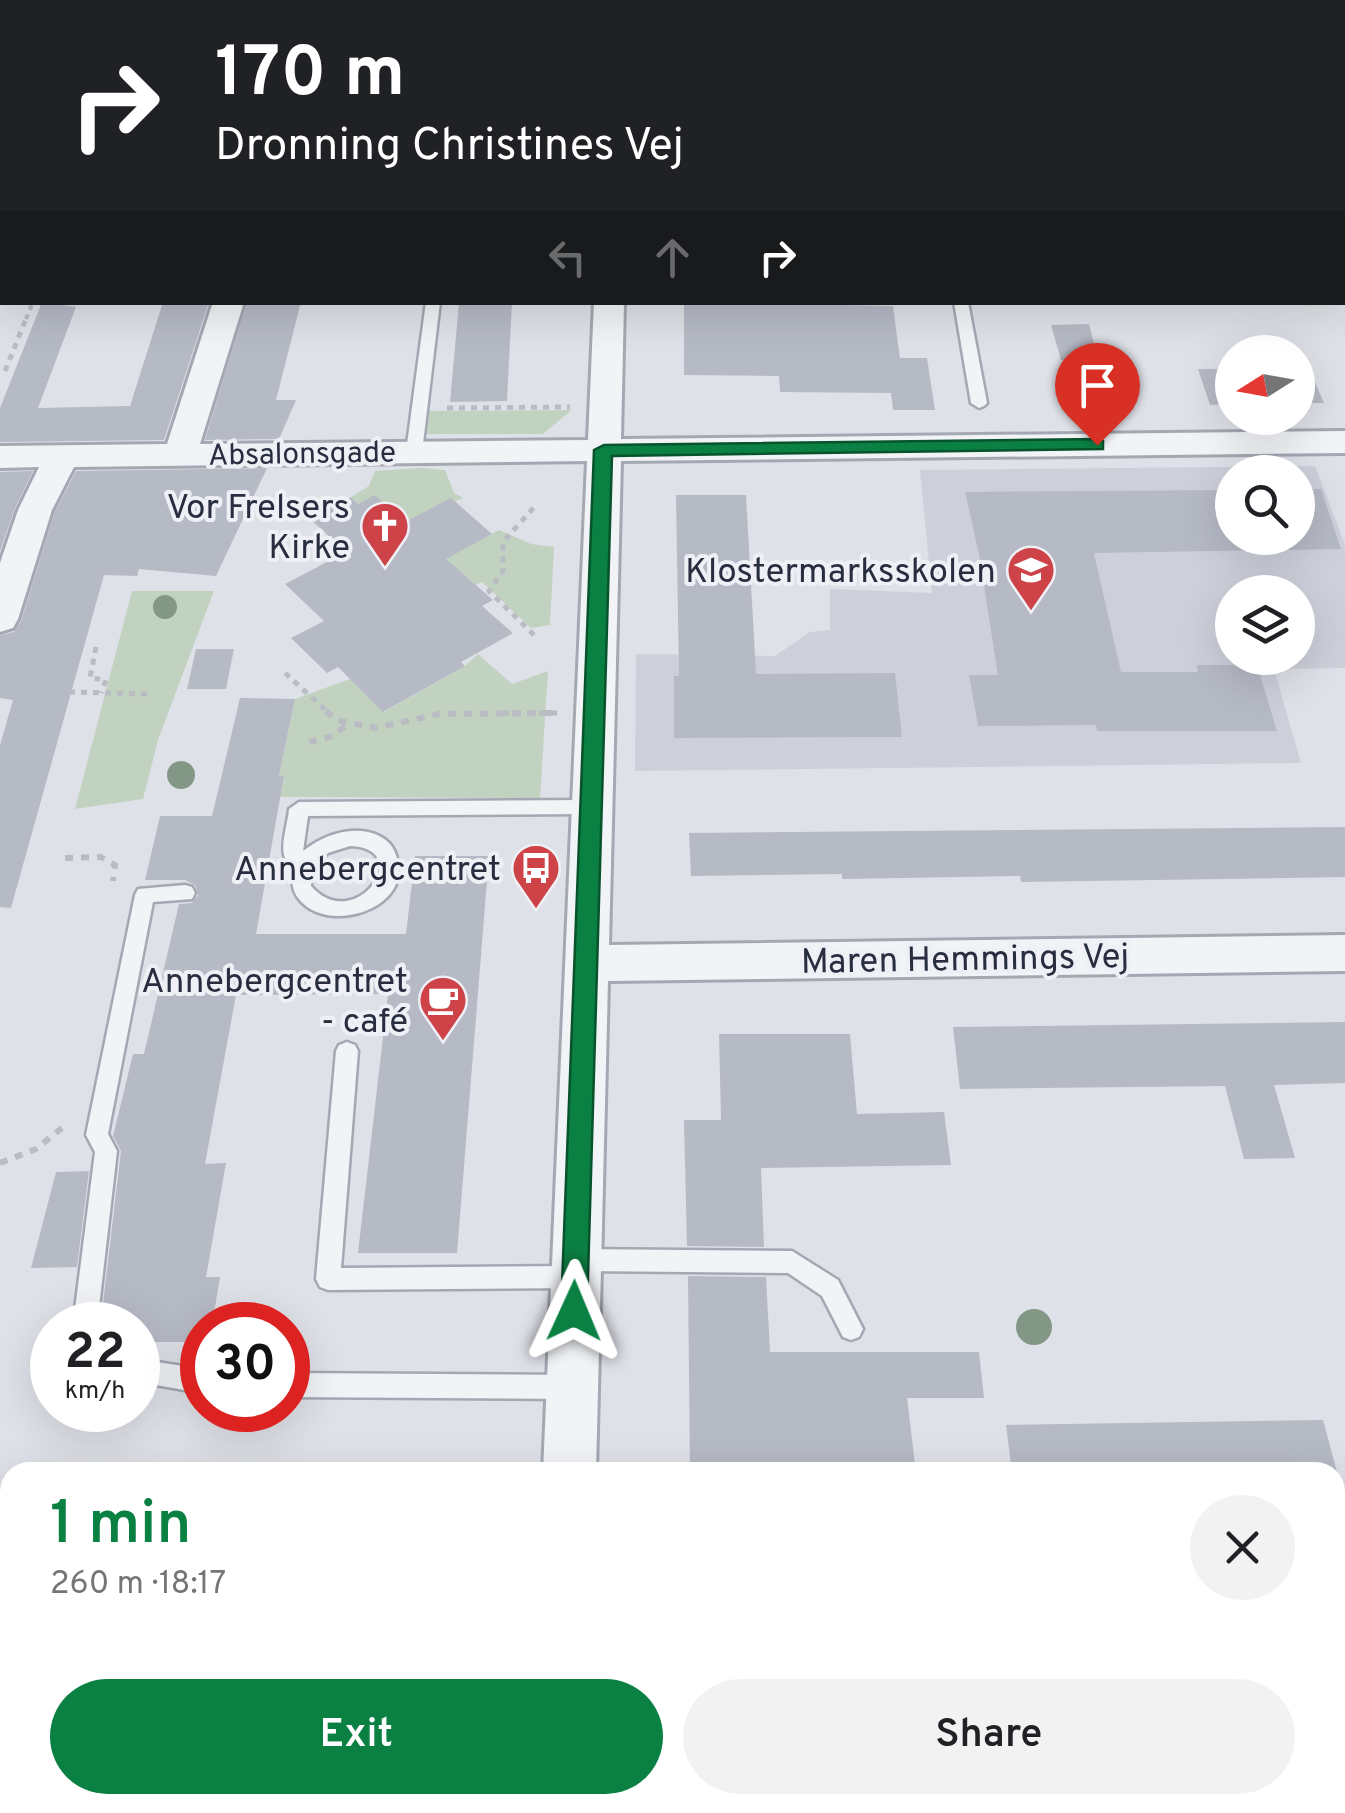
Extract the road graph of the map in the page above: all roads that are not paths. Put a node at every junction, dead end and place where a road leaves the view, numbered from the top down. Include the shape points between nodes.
1 (228, 305) edge
2 (433, 305) edge
3 (609, 305) edge
4 (962, 305) edge
5 (979, 403) dead end
6 (1345, 442) edge
7 (604, 450) junction
8 (414, 452) junction
9 (180, 455) junction
10 (62, 456) junction
11 (0, 457) edge
12 (0, 618) edge
13 (590, 808) junction
14 (301, 868) junction
15 (185, 893) dead end
16 (1345, 953) edge
17 (584, 962) junction
18 (347, 1051) dead end
19 (575, 1268) junction
20 (88, 1302) edge
21 (852, 1329) dead end
22 (310, 1384) edge
23 (571, 1387) junction
24 (569, 1462) edge

1 - 9 street
2 - 8 lane
3 - 7 street
4 - 5 lane
6 - 7 street, Absalonsgade
7 - 8 street, Absalonsgade
7 - 13 street
8 - 9 street, Absalonsgade
9 - 10 street, Absalonsgade
10 - 11 street, Absalonsgade
10 - 12 street via 35,510
13 - 14 lane via 299,809 294,857
13 - 17 street
14 - 14 lane via 305,894 333,908 368,901 382,891 390,870 384,851 356,838 322,844
15 - 20 lane via 145,894 97,1134 106,1151
16 - 17 street, Maren Hemmings Vej
17 - 19 street
18 - 19 lane via 328,1278
19 - 21 lane via 792,1262 830,1288
19 - 23 street
22 - 23 lane
23 - 24 street

